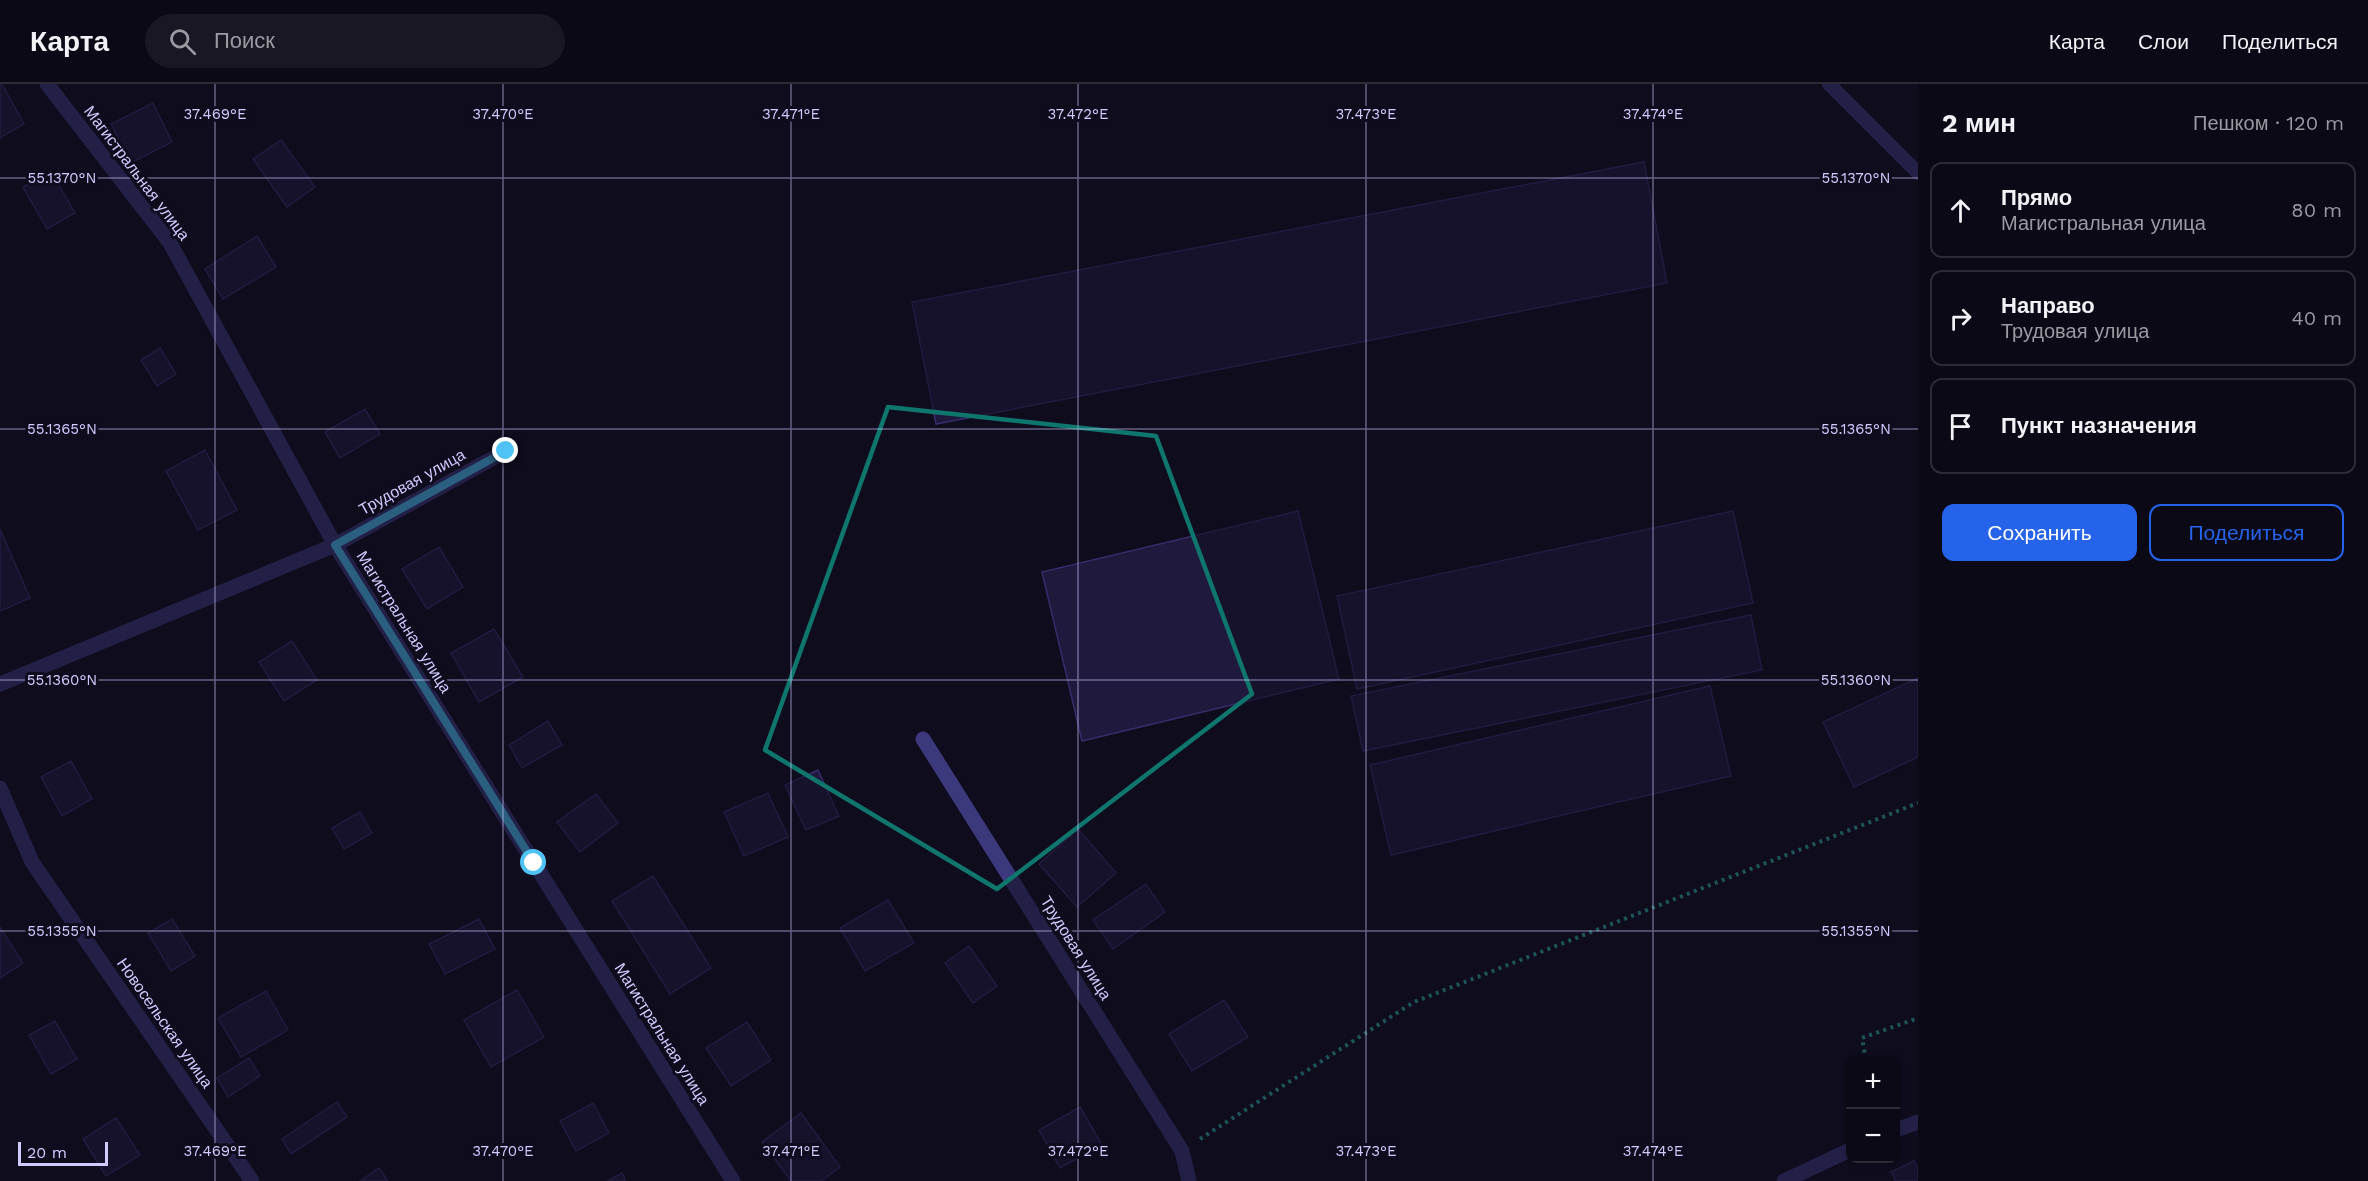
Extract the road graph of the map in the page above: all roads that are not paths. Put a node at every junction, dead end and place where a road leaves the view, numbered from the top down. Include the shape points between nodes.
1 (47, 84) edge
2 (1828, 84) edge
3 (1918, 173) edge
4 (506, 451) dead end
5 (335, 545) junction
6 (0, 684) edge
7 (923, 739) dead end
8 (0, 788) edge
9 (1918, 1122) edge
10 (1900, 1129) edge
11 (1846, 1152) edge
12 (252, 1181) edge
13 (733, 1181) edge
14 (1189, 1181) edge
15 (1784, 1181) edge

1 - 5 street, Магистральная улица via 170,243
2 - 3 lane
4 - 5 street, Трудовая улица
5 - 6 street, Трудовая улица
5 - 13 street, Магистральная улица
7 - 14 street, Трудовая улица via 1182,1151
8 - 12 street, Новосельская улица via 32,862
9 - 10 street
11 - 15 street

